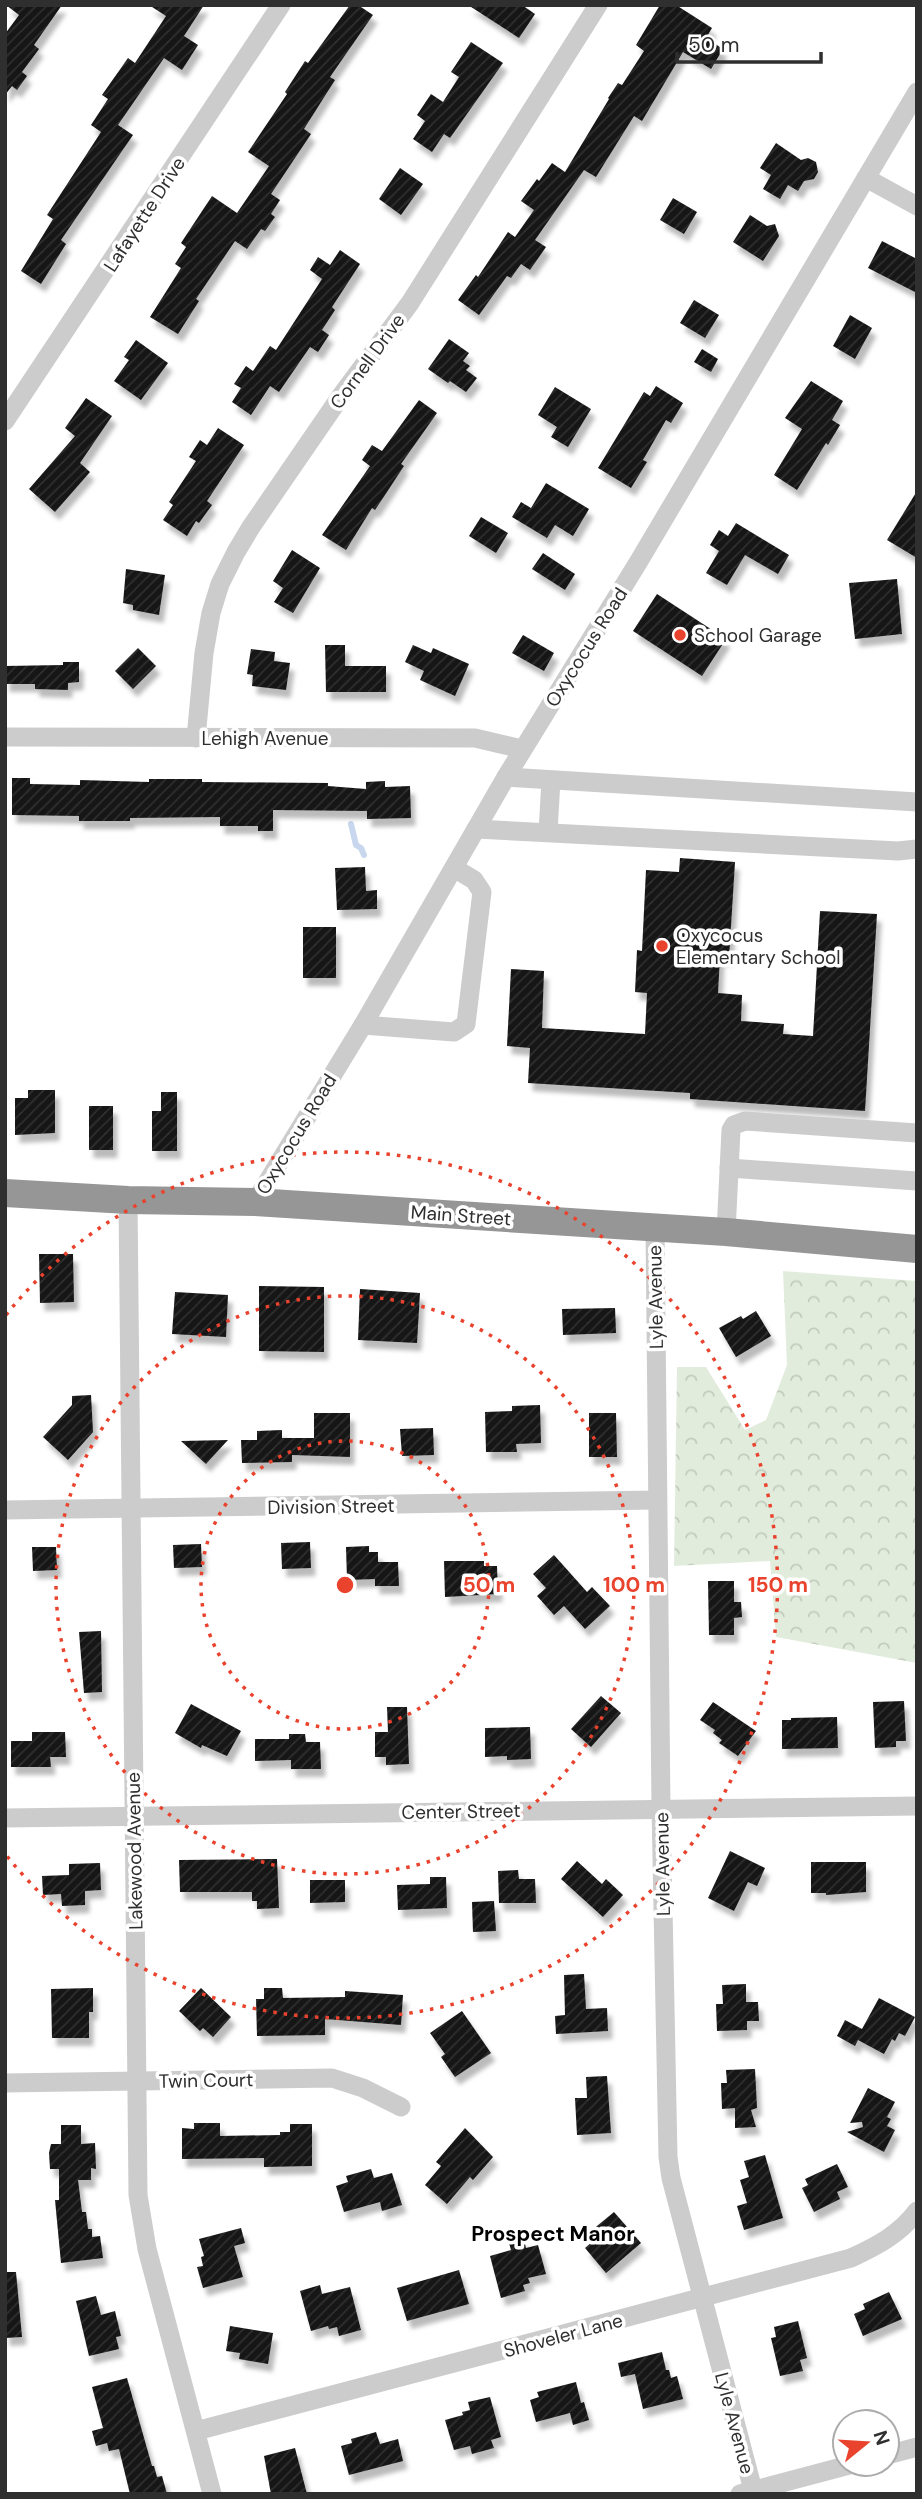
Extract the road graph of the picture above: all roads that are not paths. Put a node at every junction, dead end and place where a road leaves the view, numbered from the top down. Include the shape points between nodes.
1 (281, 5) edge
2 (598, 5) edge
3 (917, 92) edge
4 (866, 178) junction
5 (917, 206) edge
6 (5, 421) edge
7 (5, 737) edge
8 (197, 738) junction
9 (523, 749) junction
10 (506, 777) junction
11 (551, 780) junction
12 (917, 802) edge
13 (477, 829) junction
14 (548, 832) junction
15 (917, 849) edge
16 (454, 868) junction
17 (363, 1025) junction
18 (917, 1133) edge
19 (729, 1168) junction
20 (917, 1181) edge
21 (5, 1193) edge
22 (128, 1200) junction
23 (255, 1202) junction
24 (655, 1227) junction
25 (726, 1232) junction
26 (917, 1249) edge
27 (657, 1500) junction
28 (130, 1509) junction
29 (5, 1510) edge
30 (917, 1805) edge
31 (661, 1808) junction
32 (133, 1816) junction
33 (5, 1818) edge
34 (136, 2081) junction
35 (5, 2083) edge
36 (401, 2107) dead end
37 (917, 2211) edge
38 (702, 2299) junction
39 (196, 2431) junction
40 (831, 2470) edge
41 (746, 2492) edge
42 (212, 2494) edge

1 - 6 street, Lafayette Drive
2 - 8 street, Cornell Drive via 410,303 236,552 211,613
3 - 4 street, Oxycocus Road
4 - 5 street
4 - 9 street, Oxycocus Road
7 - 8 street, Lehigh Avenue
8 - 9 street, Lehigh Avenue via 475,738
9 - 10 street, Oxycocus Road
10 - 11 street
10 - 13 street, Oxycocus Road
11 - 12 street
11 - 14 street
13 - 14 street
13 - 16 street, Oxycocus Road
14 - 15 street
16 - 17 street, Oxycocus Road
16 - 17 street via 474,880 482,892 466,1024 454,1032
17 - 23 street, Oxycocus Road
18 - 19 street via 746,1121 731,1130
19 - 20 street
19 - 25 street
21 - 22 highway, Main Street
22 - 23 highway, Main Street
22 - 28 street, Lakewood Avenue
23 - 24 highway, Main Street
24 - 25 highway, Main Street
24 - 27 street, Lyle Avenue
25 - 26 highway, Main Street
27 - 28 street, Division Street
27 - 31 street, Lyle Avenue
28 - 29 street, Division Street
28 - 32 street, Lakewood Avenue
30 - 31 street, Center Street
31 - 32 street, Center Street
31 - 38 street, Lyle Avenue via 668,2157
32 - 33 street, Center Street
32 - 34 street, Lakewood Avenue
34 - 35 street, Twin Court
34 - 36 street, Twin Court via 332,2078
34 - 39 street, Lakewood Avenue via 141,2220
37 - 38 street, Shoveler Lane via 897,2233 851,2258
38 - 39 street, Shoveler Lane
38 - 41 street, Lyle Avenue
39 - 42 street, Lakewood Avenue
40 - 41 street

